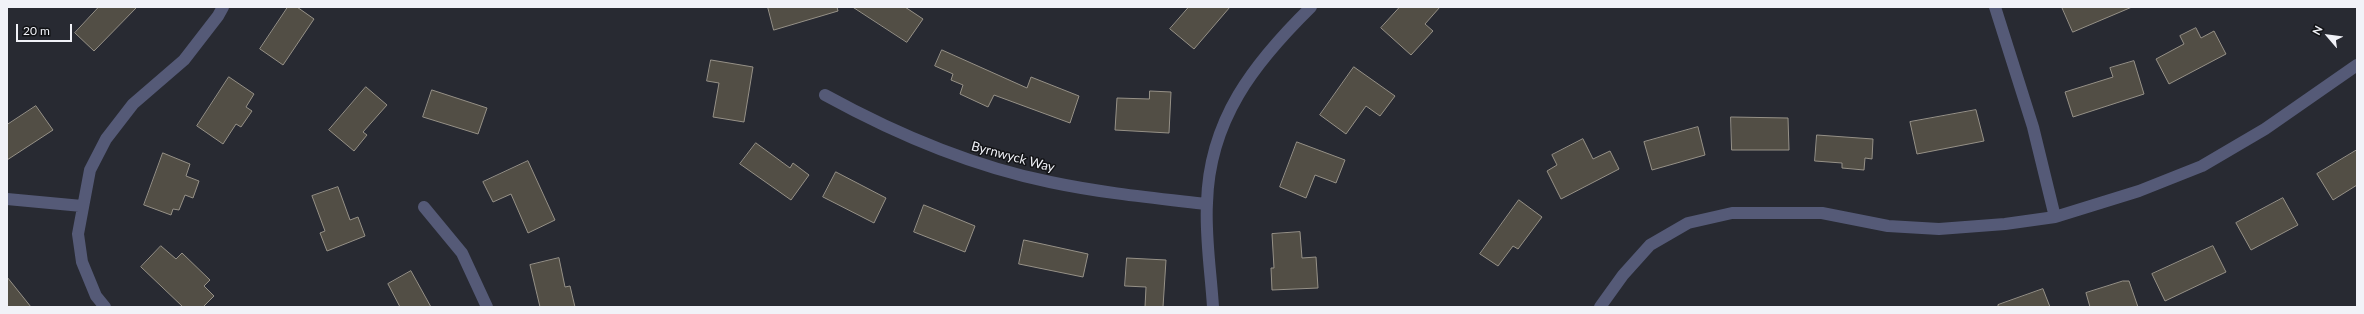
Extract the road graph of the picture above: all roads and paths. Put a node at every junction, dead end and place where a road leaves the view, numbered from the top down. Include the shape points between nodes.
1 (223, 7) edge
2 (1311, 7) edge
3 (1995, 7) edge
4 (2357, 65) edge
5 (825, 95) dead end
6 (7, 199) edge
7 (1206, 204) junction
8 (82, 206) junction
9 (424, 207) dead end
10 (2055, 216) junction
11 (105, 307) edge
12 (487, 307) edge
13 (1213, 307) edge
14 (1600, 307) edge

1 - 8 street via 184,60 133,104 106,140 90,170
2 - 7 street via 1274,44 1237,96 1221,127 1213,157
3 - 10 street via 2034,127
4 - 10 street via 2265,129 2202,166 2139,191
5 - 7 street, Byrnwyck Way via 873,121 979,164 1049,182 1103,192
6 - 8 street
7 - 13 street
8 - 11 street via 78,234 82,262 96,296
9 - 12 street via 462,253
10 - 14 street via 2005,224 1939,229 1888,226 1822,213 1732,213 1688,223 1650,245 1623,275

